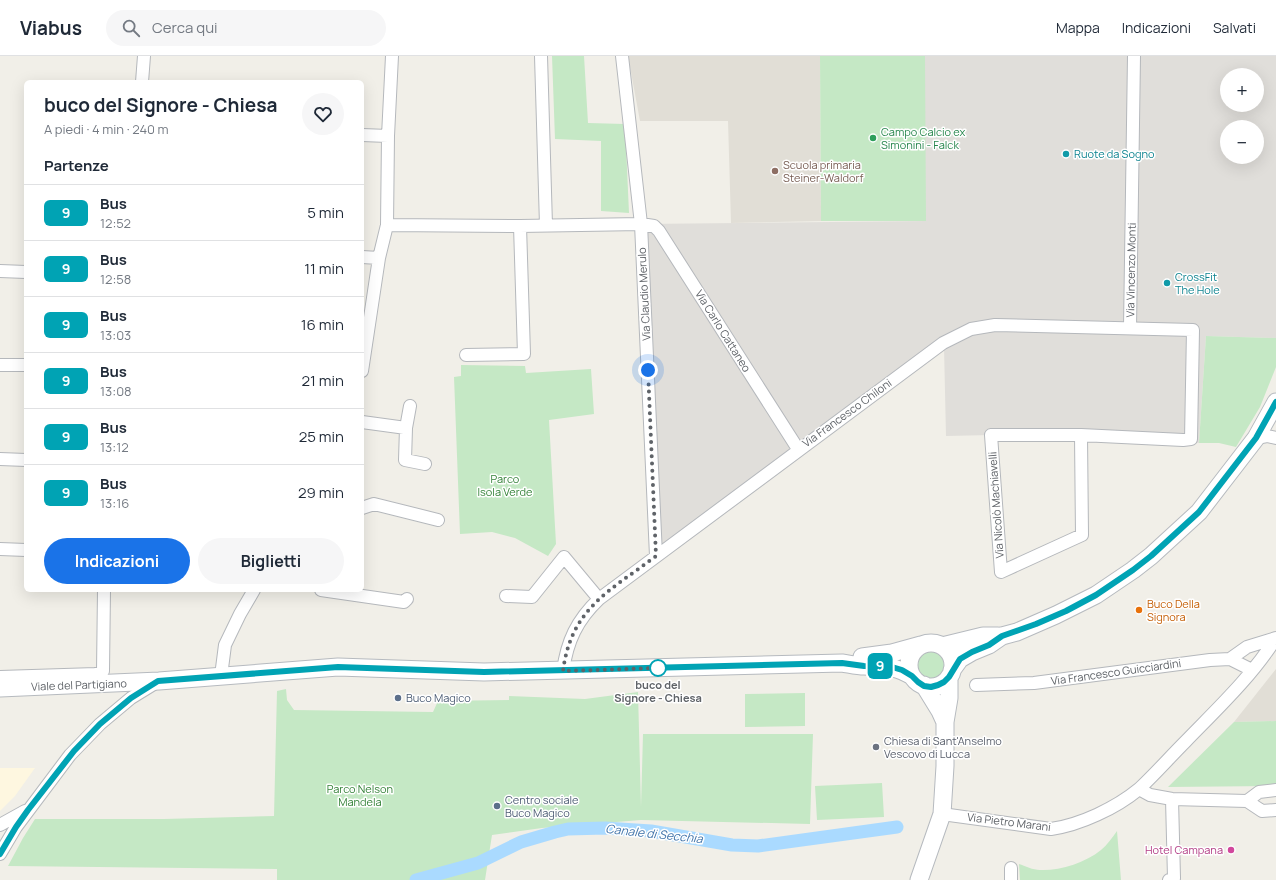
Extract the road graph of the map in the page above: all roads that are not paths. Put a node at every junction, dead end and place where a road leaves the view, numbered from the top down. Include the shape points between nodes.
1 (144, 56) edge
2 (392, 56) edge
3 (541, 56) edge
4 (622, 56) edge
5 (1134, 56) edge
6 (142, 80) edge
7 (364, 135) edge
8 (388, 136) junction
9 (641, 224) junction
10 (387, 225) junction
11 (546, 225) junction
12 (520, 226) junction
13 (364, 257) edge
14 (379, 258) junction
15 (0, 271) edge
16 (24, 272) edge
17 (1130, 328) junction
18 (466, 355) dead end
19 (364, 358) edge
20 (0, 365) edge
21 (24, 365) edge
22 (1276, 402) edge
23 (410, 406) dead end
24 (364, 422) edge
25 (406, 428) junction
26 (1081, 435) junction
27 (1256, 438) junction
28 (1276, 438) edge
29 (1183, 440) joint
30 (798, 449) junction
31 (0, 459) edge
32 (24, 460) edge
33 (425, 464) dead end
34 (364, 507) edge
35 (438, 520) dead end
36 (0, 549) edge
37 (24, 550) edge
38 (656, 556) junction
39 (104, 592) edge
40 (253, 592) edge
41 (335, 592) edge
42 (506, 596) dead end
43 (407, 599) dead end
44 (599, 599) junction
45 (1002, 636) junction
46 (1276, 638) edge
47 (921, 646) junction
48 (942, 646) junction
49 (1230, 659) junction
50 (842, 663) junction
51 (1252, 670) junction
52 (563, 671) junction
53 (951, 674) junction
54 (221, 676) junction
55 (0, 677) edge
56 (158, 681) junction
57 (918, 681) junction
58 (976, 685) dead end
59 (0, 688) edge
60 (945, 722) junction
61 (1138, 789) junction
62 (1276, 790) edge
63 (1172, 799) junction
64 (1247, 801) junction
65 (28, 810) junction
66 (1276, 810) edge
67 (942, 814) junction
68 (0, 825) edge
69 (0, 854) edge
70 (919, 880) edge
71 (1169, 880) edge

1 - 6 street
2 - 8 street
3 - 11 street
4 - 9 street, Via Claudio Merulo
5 - 17 street, Via Vincenzo Monti
7 - 8 street
8 - 10 street
9 - 11 street, Via Carlo Cattaneo
9 - 30 street, Via Carlo Cattaneo via 654,226 660,230
9 - 38 street, Via Claudio Merulo
10 - 12 street, Via Carlo Cattaneo
10 - 14 street
11 - 12 street, Via Carlo Cattaneo
12 - 18 street via 524,354
13 - 14 street
14 - 19 street
15 - 16 street
17 - 29 street, Via Vincenzo Monti via 1192,330 1191,439
17 - 30 street, Via Francesco Chiloni via 995,325 971,329 943,342
20 - 21 street
22 - 27 main road
23 - 25 street
24 - 25 street
25 - 33 street via 405,460
26 - 26 street, Via Nicolò Machiavelli via 1082,535 1001,572 992,435
26 - 29 street, Via Nicolò Machiavelli
27 - 28 street
27 - 45 main road via 1199,512 1133,570 1075,606
30 - 38 street, Via Francesco Chiloni
31 - 32 street
34 - 35 street via 374,504
36 - 37 street
38 - 44 street, Via Francesco Chiloni
39 - 55 street via 103,671 96,674
40 - 54 street via 225,645
41 - 43 street via 404,602
42 - 44 street via 532,597 564,557
44 - 52 street, Via Francesco Chiloni via 589,608 573,633
45 - 48 main road via 983,636
45 - 53 main road via 960,659
46 - 49 street via 1247,647
46 - 51 street, Via Pietro Marani
47 - 48 main road via 935,643
47 - 50 main road
47 - 57 main road via 912,654 909,665
48 - 53 main road via 951,656
49 - 51 street, Via Francesco Guicciardini
49 - 58 street, Via Francesco Guicciardini via 1034,683
50 - 52 main road, Viale del Partigiano
50 - 57 main road via 892,667 902,670
51 - 61 street, Via Pietro Marani via 1227,699
52 - 54 main road, Viale del Partigiano via 484,672 338,667
53 - 57 main road via 944,682 931,687
53 - 60 main road
54 - 56 main road, Viale del Partigiano
56 - 59 main road, Viale del Partigiano
56 - 65 street via 131,698 100,724 70,755
57 - 60 main road
60 - 67 main road
61 - 63 street via 1150,795
61 - 67 street, Via Pietro Marani via 1103,811 1055,829
62 - 64 street via 1259,792
63 - 64 street
63 - 71 street via 1174,878
64 - 66 street via 1262,811
65 - 68 street
65 - 69 street
67 - 70 main road

